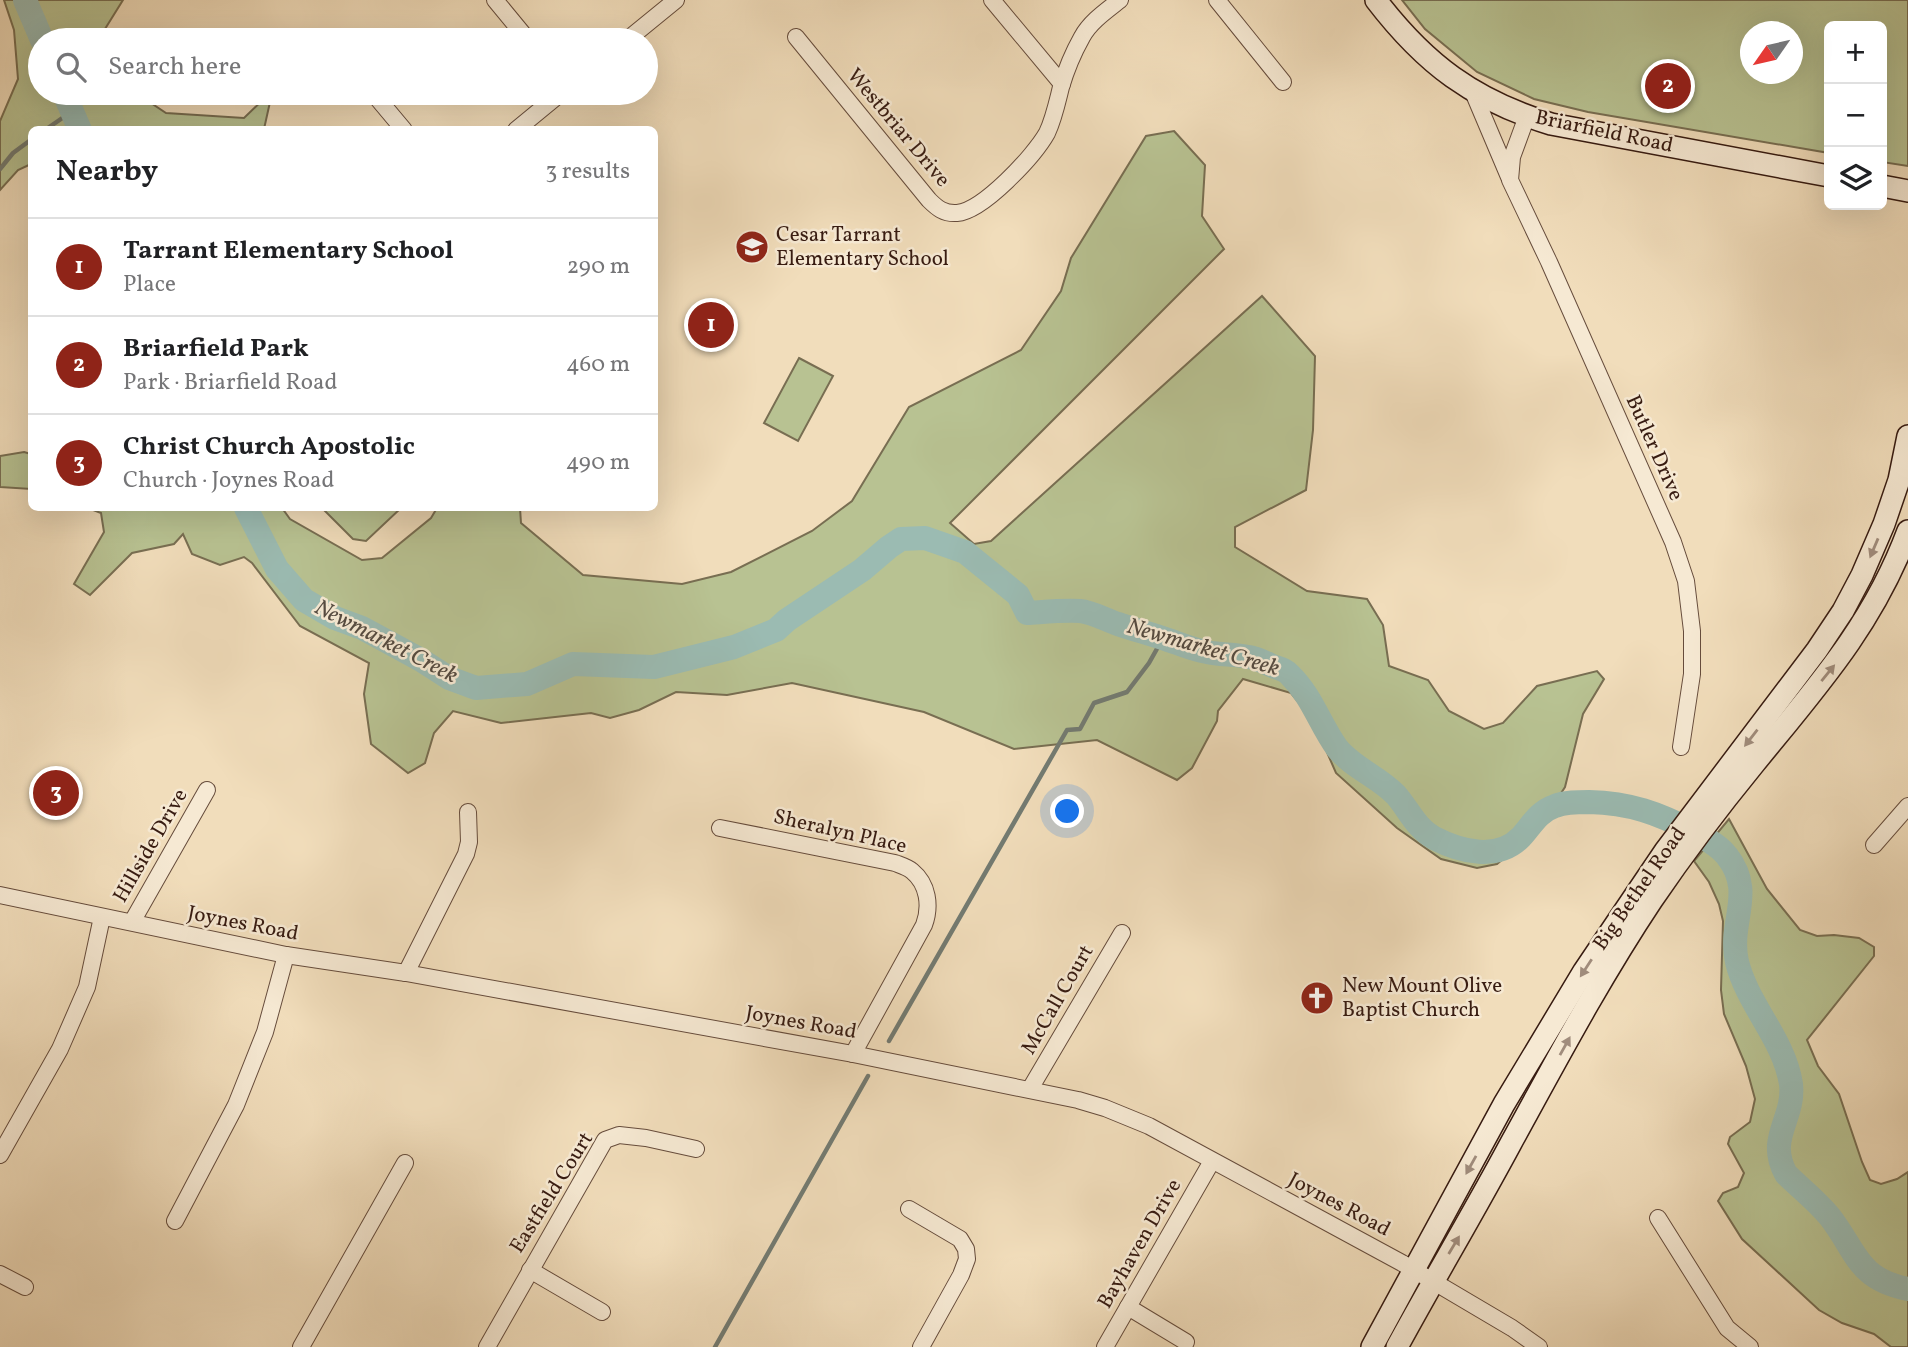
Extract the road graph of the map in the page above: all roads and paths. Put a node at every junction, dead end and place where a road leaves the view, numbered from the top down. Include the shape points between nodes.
1 (495, 0) edge
2 (677, 0) edge
3 (992, 0) edge
4 (1120, 0) edge
5 (1217, 0) edge
6 (1377, 0) edge
7 (518, 28) edge
8 (641, 28) edge
9 (796, 37) dead end
10 (1283, 82) dead end
11 (1062, 85) junction
12 (1473, 92) junction
13 (383, 105) edge
14 (546, 105) edge
15 (1527, 116) junction
16 (401, 126) edge
17 (521, 126) edge
18 (1824, 175) edge
19 (1510, 180) junction
20 (1887, 187) edge
21 (1908, 191) edge
22 (1908, 436) edge
23 (1908, 531) edge
24 (1681, 747) dead end
25 (207, 790) dead end
26 (1908, 806) edge
27 (468, 812) dead end
28 (1701, 816) junction
29 (720, 828) dead end
30 (1874, 845) dead end
31 (1672, 856) junction
32 (0, 895) edge
33 (102, 917) junction
34 (132, 922) junction
35 (1122, 933) dead end
36 (286, 955) junction
37 (406, 973) junction
38 (853, 1054) junction
39 (1030, 1089) junction
40 (696, 1149) dead end
41 (0, 1156) edge
42 (1212, 1161) junction
43 (405, 1163) dead end
44 (909, 1209) dead end
45 (1658, 1218) dead end
46 (175, 1221) dead end
47 (530, 1270) junction
48 (1414, 1270) junction
49 (0, 1274) edge
50 (1433, 1281) junction
51 (25, 1287) dead end
52 (1128, 1307) junction
53 (602, 1312) dead end
54 (1186, 1342) dead end
55 (301, 1347) edge
56 (487, 1347) edge
57 (921, 1347) edge
58 (1105, 1347) edge
59 (1372, 1347) edge
60 (1397, 1347) edge
61 (1539, 1347) edge
62 (1750, 1347) edge

1 - 7 street
2 - 8 street
3 - 11 street
4 - 11 street, Westbriar Drive via 1083,34
5 - 10 street
6 - 12 main road, Briarfield Road via 1409,40
9 - 11 street, Westbriar Drive via 929,200 946,212 969,210 1026,162 1048,130
12 - 15 main road, Briarfield Road
12 - 19 street, Butler Drive
13 - 16 street
14 - 17 street
15 - 18 main road, Briarfield Road
15 - 19 street via 1512,157
19 - 24 street, Butler Drive via 1673,542 1686,581 1692,674
20 - 21 main road
22 -> 28 main road, Big Bethel Road via 1884,524 1843,611
28 -> 23 main road, Big Bethel Road via 1846,649 1874,606
25 - 34 street, Hillside Drive
26 - 30 street
27 - 37 street via 466,854
28 - 31 main road, Big Bethel Road
29 - 38 street, Sheralyn Place via 895,863 911,870 921,883 928,899 924,925
31 -> 48 main road, Big Bethel Road via 1610,931 1548,1029
50 -> 31 main road, Big Bethel Road via 1601,981 1651,901
32 - 33 street, Joynes Road
33 - 34 street, Joynes Road
33 - 41 street via 82,999 60,1049
34 - 36 street, Joynes Road
35 - 39 street, McCall Court
36 - 37 street, Joynes Road
36 - 46 street via 265,1032 236,1105
37 - 38 street, Joynes Road
38 - 39 street, Joynes Road
39 - 42 street, Joynes Road via 1127,1116
40 - 47 street, Eastfield Court via 619,1135 605,1140
42 - 48 street, Joynes Road
42 - 52 street, Bayhaven Drive
43 - 55 street
44 - 57 street via 960,1239 967,1259
45 - 62 street via 1727,1328
47 - 53 street
47 - 56 street, Eastfield Court
48 - 50 street, Joynes Road
48 - 59 main road, Big Bethel Road
49 - 51 street
50 - 60 main road, Big Bethel Road
50 - 61 street, Joynes Road
52 - 54 street
52 - 58 street, Bayhaven Drive

